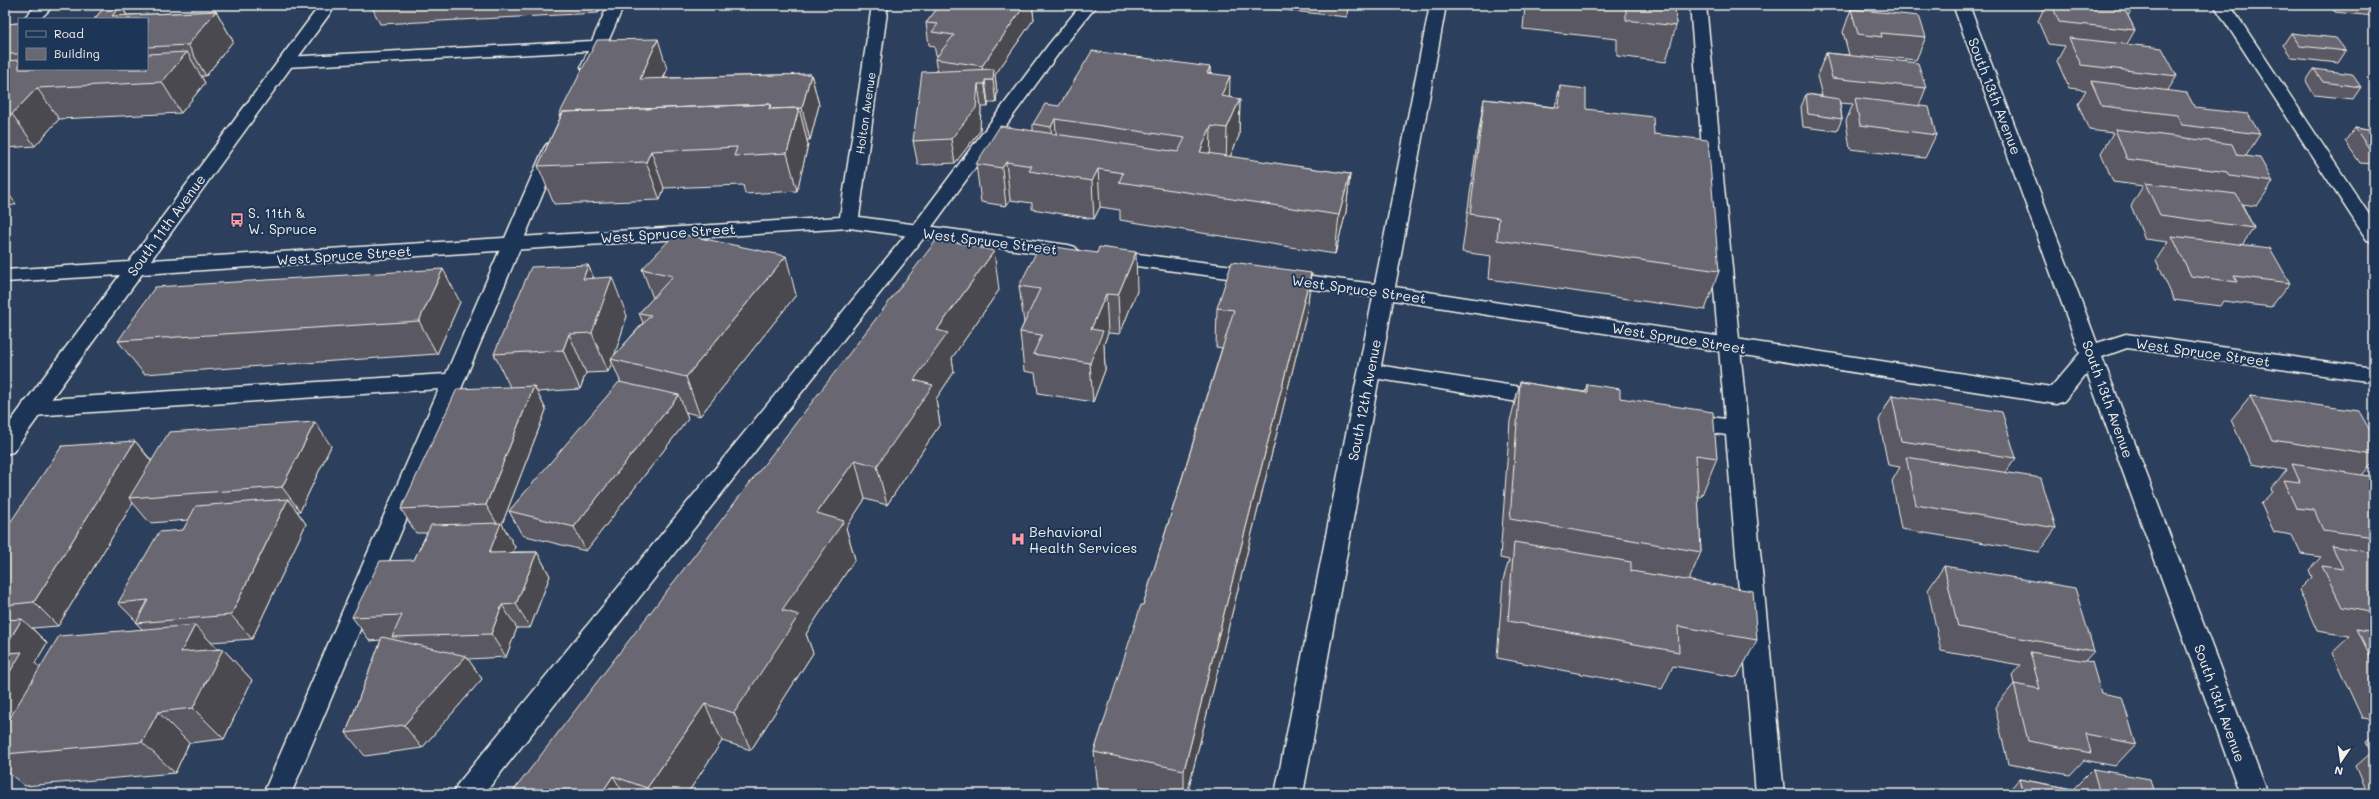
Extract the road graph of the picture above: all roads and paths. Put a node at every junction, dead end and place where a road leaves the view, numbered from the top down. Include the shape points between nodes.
1 (46, 5) edge
2 (328, 5) edge
3 (616, 5) edge
4 (880, 5) edge
5 (1089, 5) edge
6 (1438, 5) edge
7 (1698, 5) edge
8 (1961, 5) edge
9 (2222, 5) edge
10 (32, 18) edge
11 (597, 46) junction
12 (286, 62) junction
13 (581, 83) edge
14 (562, 127) edge
15 (848, 222) junction
16 (919, 231) junction
17 (2374, 236) edge
18 (512, 243) junction
19 (135, 268) junction
20 (5, 276) edge
21 (1384, 292) junction
22 (1730, 346) junction
23 (2091, 353) junction
24 (1370, 371) junction
25 (2374, 375) edge
26 (453, 381) junction
27 (1565, 402) edge
28 (32, 408) junction
29 (1667, 418) edge
30 (1738, 429) junction
31 (5, 446) edge
32 (277, 794) edge
33 (467, 794) edge
34 (1289, 794) edge
35 (1770, 794) edge
36 (2254, 794) edge

1 - 10 street
2 - 12 street, South 11th Avenue
3 - 11 street
4 - 15 street, Holton Avenue
5 - 16 street
6 - 21 street, South 12th Avenue
7 - 22 street
8 - 23 street, South 13th Avenue
9 - 17 street
11 - 12 street
11 - 13 street
12 - 19 street, South 11th Avenue
14 - 18 street
15 - 16 street, West Spruce Street
15 - 18 street, West Spruce Street
16 - 21 street, West Spruce Street
16 - 33 street
18 - 19 street, West Spruce Street
18 - 26 street
19 - 20 street, West Spruce Street
19 - 28 street, South 11th Avenue
21 - 22 street, West Spruce Street
21 - 24 street, South 12th Avenue
22 - 23 street, West Spruce Street via 2056,396
22 - 30 street
23 - 25 street, West Spruce Street via 2126,341
23 - 36 street, South 13th Avenue
24 - 27 street
24 - 34 street, South 12th Avenue
26 - 28 street
26 - 32 street
28 - 31 street, South 11th Avenue
29 - 30 street
30 - 35 street

